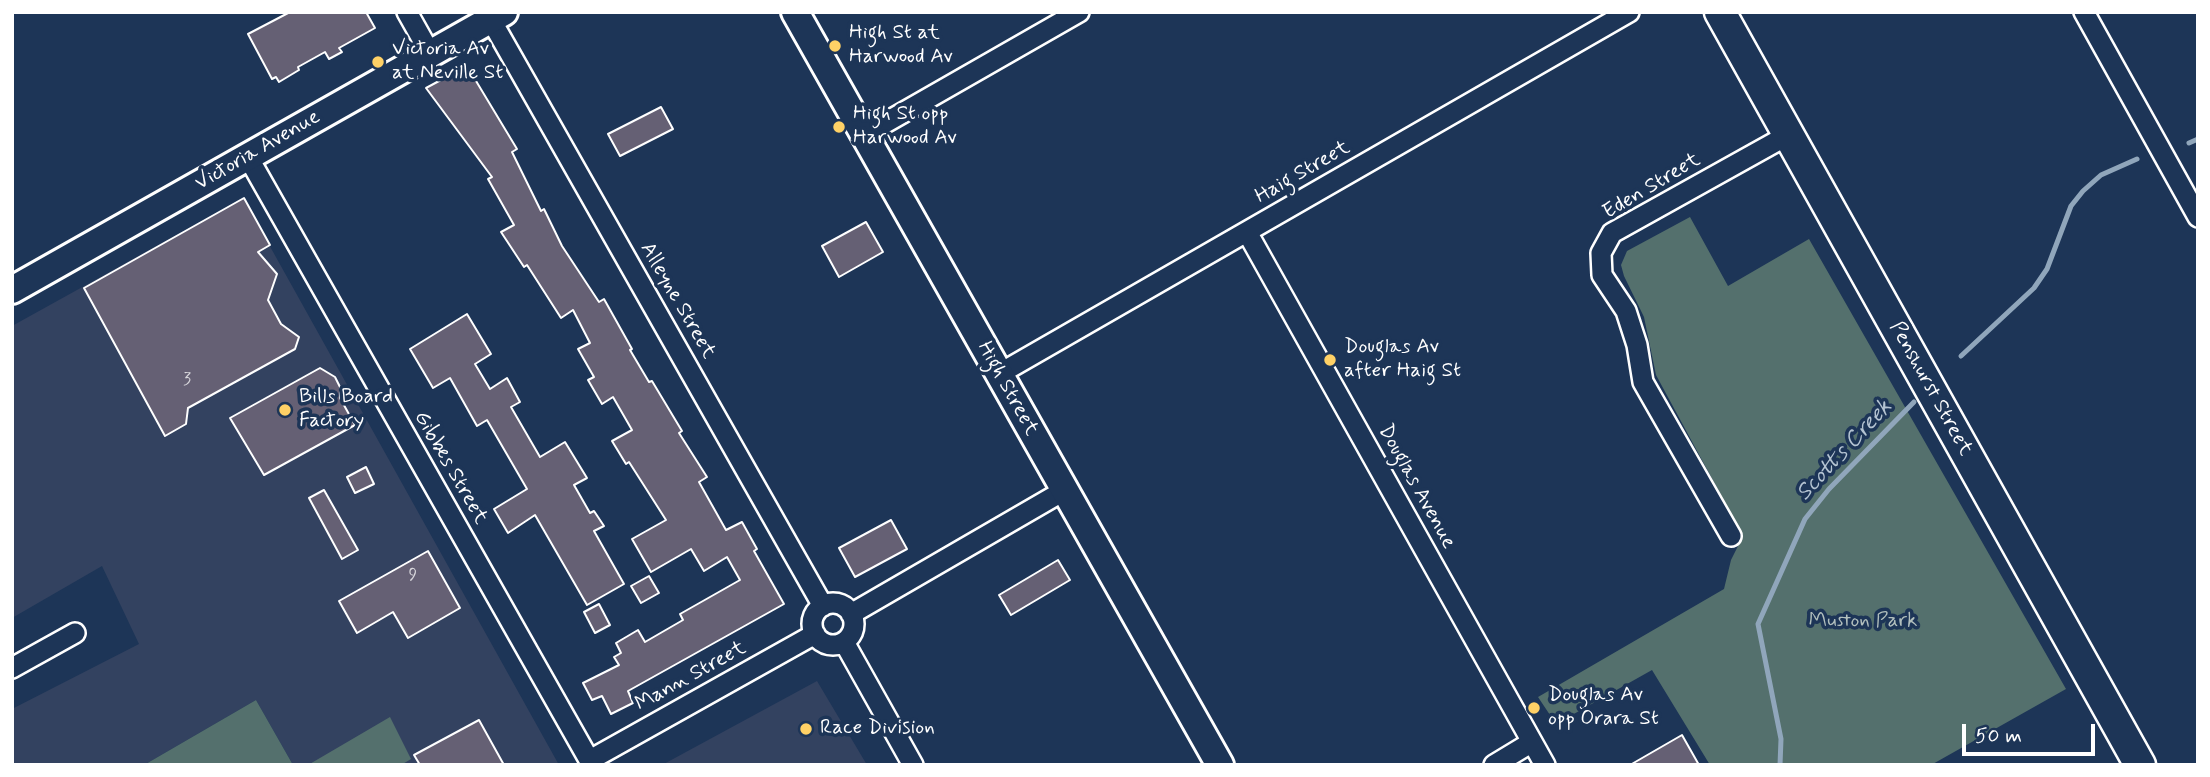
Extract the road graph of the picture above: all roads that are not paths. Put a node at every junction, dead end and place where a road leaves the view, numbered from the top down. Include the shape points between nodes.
1 (407, 12) edge
2 (795, 12) edge
3 (1079, 12) edge
4 (1629, 12) edge
5 (1720, 12) edge
6 (2084, 12) edge
7 (497, 16) edge
8 (430, 52) junction
9 (864, 135) junction
10 (1788, 135) junction
11 (248, 157) junction
12 (2198, 218) edge
13 (1247, 232) junction
14 (12, 290) edge
15 (999, 374) junction
16 (1065, 490) junction
17 (1731, 536) dead end
18 (823, 606) junction
19 (851, 614) junction
20 (75, 633) dead end
21 (815, 634) junction
22 (844, 642) junction
23 (12, 667) edge
24 (1532, 742) junction
25 (591, 762) edge
26 (913, 765) edge
27 (1220, 765) edge
28 (1494, 765) edge
29 (1545, 765) edge
30 (2140, 765) edge

1 - 8 street
2 - 9 street, High Street
3 - 9 street
4 - 13 street, Haig Street
5 - 10 main road, Penshurst Street
6 - 12 street
7 - 8 street, Victoria Avenue
7 - 18 street, Alleyne Street
8 - 11 street, Victoria Avenue
9 - 15 street, High Street
10 - 17 street, Eden Street via 1612,233 1601,253 1602,275 1626,312 1643,382
10 - 30 main road, Penshurst Street
11 - 14 street, Victoria Avenue
11 - 25 street, Gibbes Street
13 - 15 street, Haig Street
13 - 24 street, Douglas Avenue
15 - 16 street, High Street
16 - 19 street
16 - 27 street, High Street
18 - 19 street via 842,605
18 - 21 street via 812,621
19 - 22 street via 854,626
20 - 23 street
21 - 22 street via 831,645
21 - 25 street, Mann Street
22 - 26 street
24 - 28 street
24 - 29 street, Douglas Avenue

